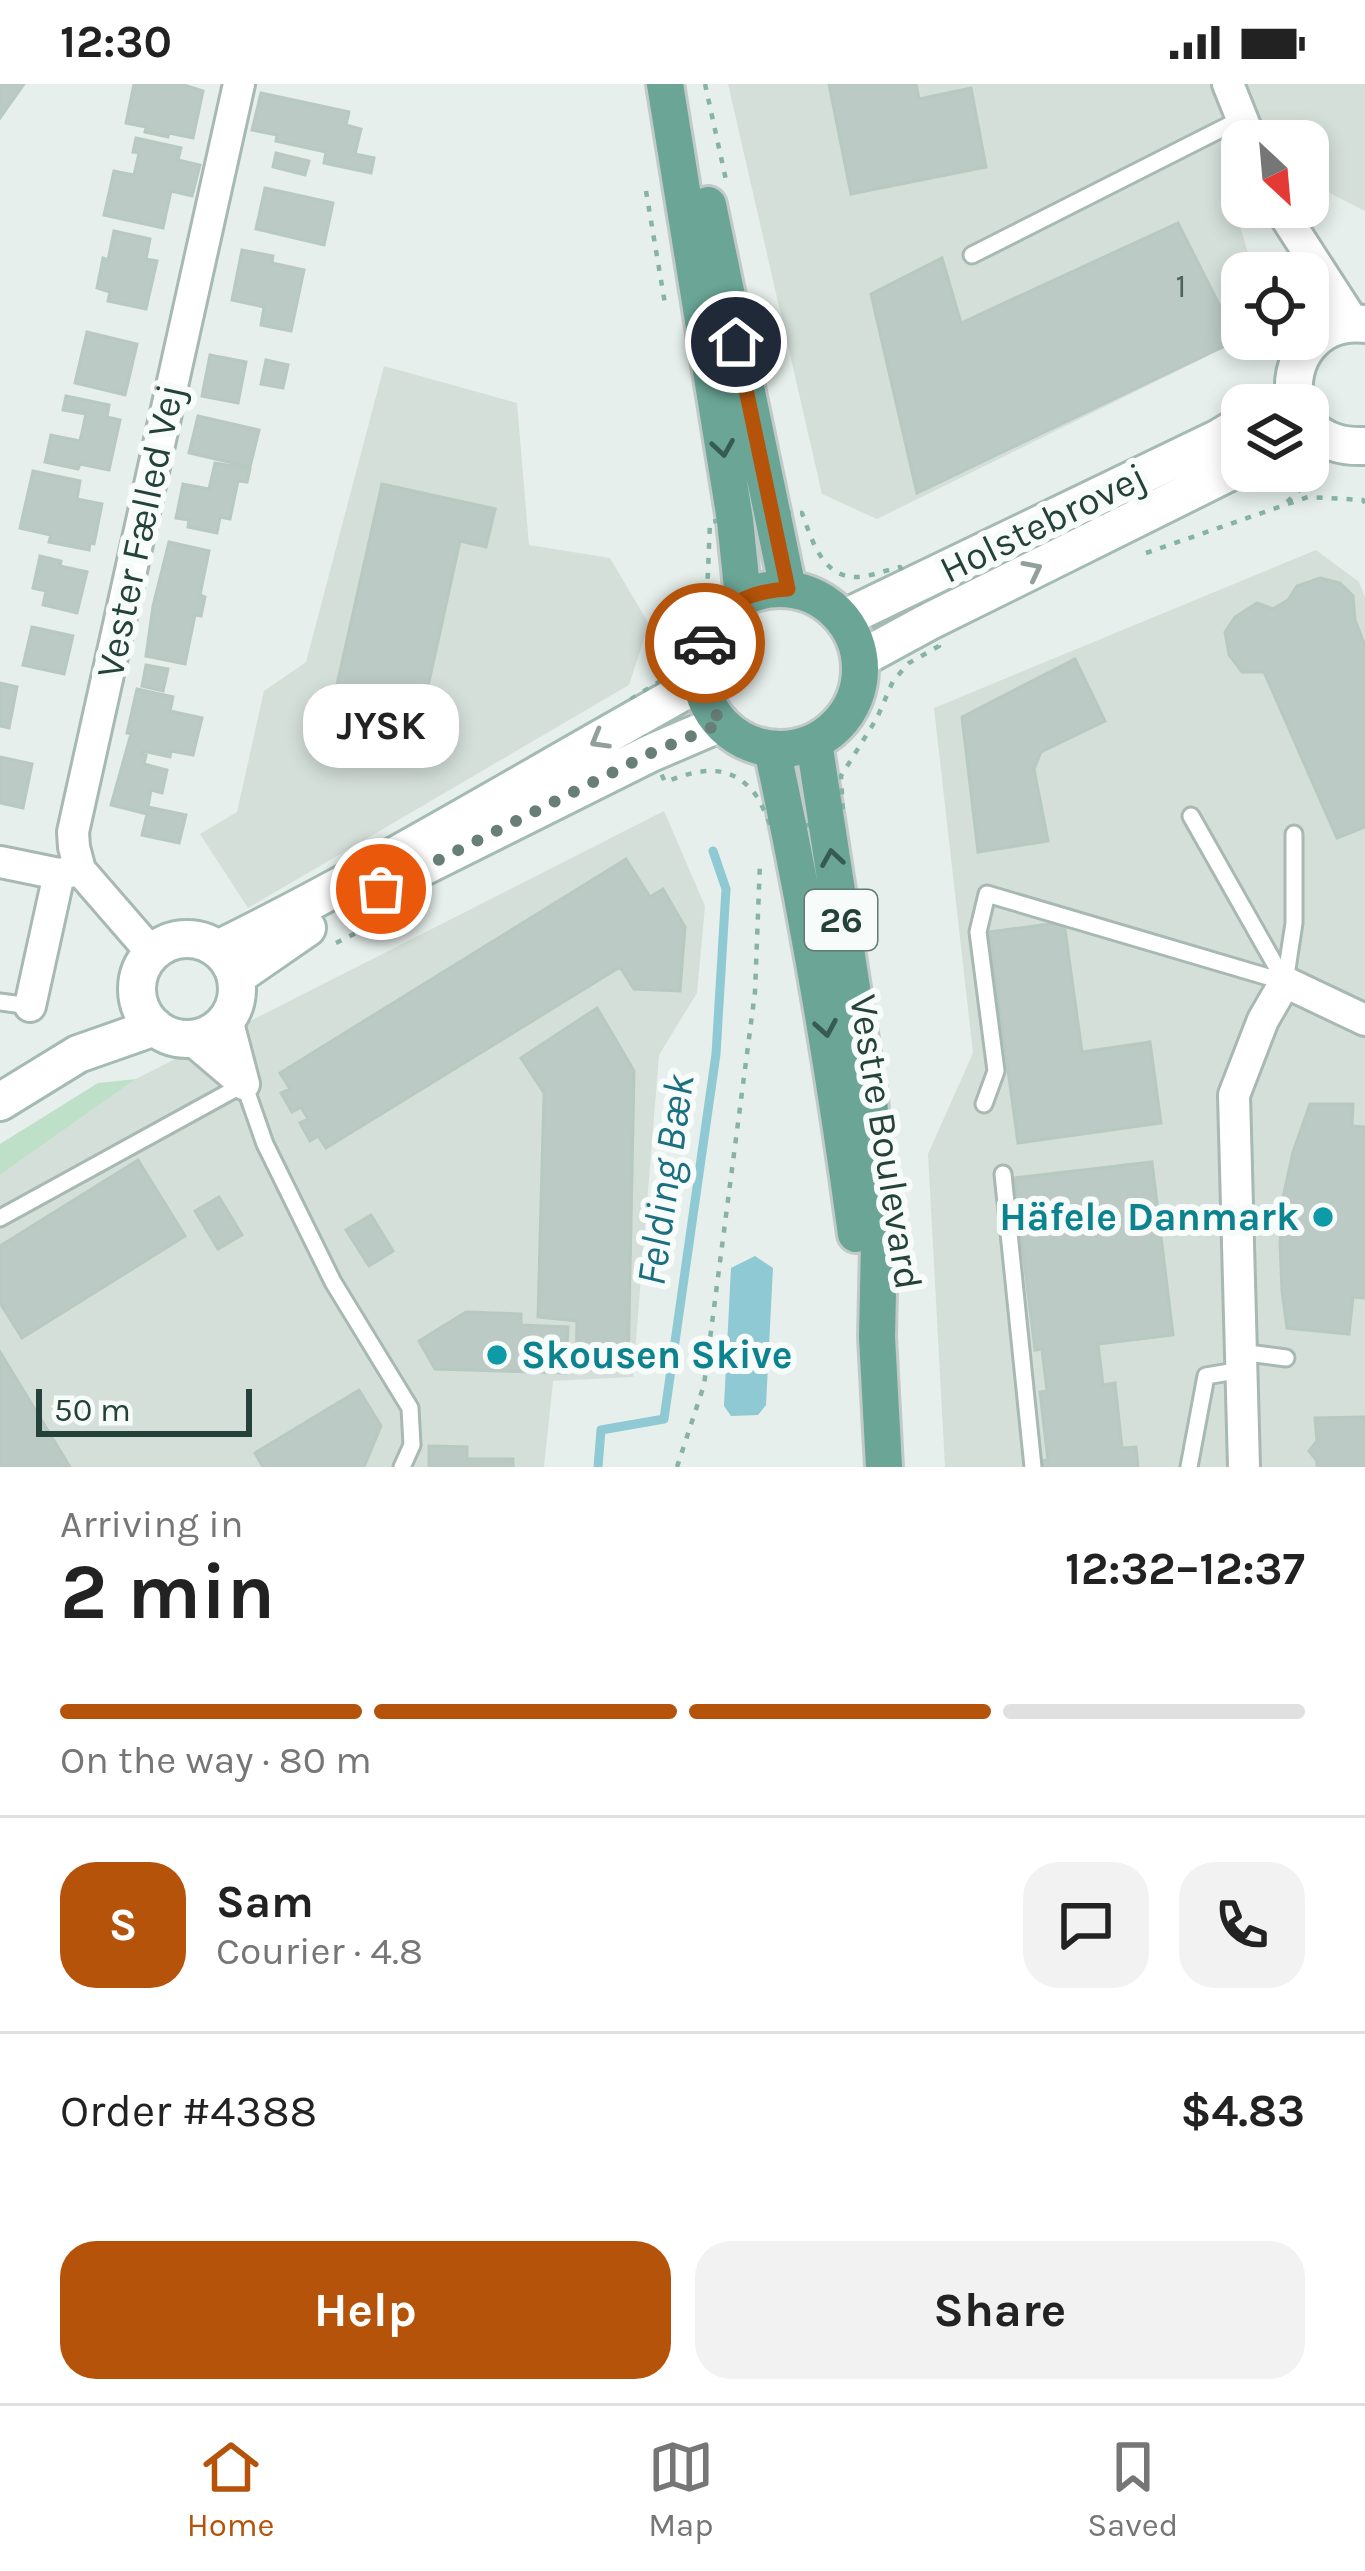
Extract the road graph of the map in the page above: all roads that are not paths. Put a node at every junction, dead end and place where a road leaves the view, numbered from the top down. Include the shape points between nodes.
1 (239, 84) edge
2 (665, 84) edge
3 (683, 84) edge
4 (1228, 84) edge
5 (1242, 120) edge
6 (1221, 141) edge
7 (1293, 228) edge
8 (972, 255) dead end
9 (1359, 323) edge
10 (1329, 328) edge
11 (1221, 437) edge
12 (1221, 476) edge
13 (752, 517) junction
14 (788, 589) junction
15 (743, 598) junction
16 (843, 619) junction
17 (860, 659) junction
18 (701, 682) junction
19 (722, 723) junction
20 (814, 742) junction
21 (772, 748) junction
22 (1191, 816) dead end
23 (1294, 834) dead end
24 (0, 862) edge
25 (70, 872) junction
26 (152, 953) junction
27 (227, 963) junction
28 (1286, 982) junction
29 (15, 1004) edge
30 (227, 1019) junction
31 (161, 1020) junction
32 (1365, 1020) edge
33 (244, 1084) junction
34 (0, 1102) edge
35 (984, 1104) dead end
36 (1003, 1174) dead end
37 (0, 1218) edge
38 (877, 1337) junction
39 (1286, 1358) dead end
40 (1240, 1361) junction
41 (402, 1467) edge
42 (884, 1467) edge
43 (1033, 1467) edge
44 (1189, 1467) edge
45 (1244, 1467) edge

1 - 25 street, Vester Fælled Vej
2 -> 13 main road
3 - 13 main road
4 - 5 street
6 - 8 lane
7 - 9 street
9 - 10 street
11 - 16 street, Holstebrovej
17 -> 12 street, Holstebrovej
13 - 14 main road
13 - 15 main road
14 - 15 main road
14 - 16 main road
15 - 18 main road via 708,634
16 - 17 main road
17 - 20 main road via 850,708
18 - 19 main road
18 -> 27 street via 279,920
19 - 21 main road
19 - 27 street
20 - 21 main road
38 -> 20 main road, Vestre Boulevard / 26 via 869,1098
21 -> 38 main road, Vestre Boulevard / 26 via 775,837 838,1102
22 - 28 lane
23 - 28 lane
24 - 25 street
25 - 26 street
25 - 29 street, Vester Fælled Vej
26 - 27 street via 169,942 203,941
26 - 31 street via 138,979
27 - 30 street via 237,991
28 - 32 street
28 - 35 lane via 987,894 978,932 997,1071
28 - 40 street via 1234,1095
30 - 31 street via 204,1036
30 - 33 street
31 - 33 street
31 - 34 street via 78,1054
33 - 37 lane
33 - 41 lane via 333,1282 410,1408 412,1444
36 - 43 lane
38 - 42 main road, Vestre Boulevard / 26
39 - 40 lane
40 - 44 lane via 1206,1376
40 - 45 street

